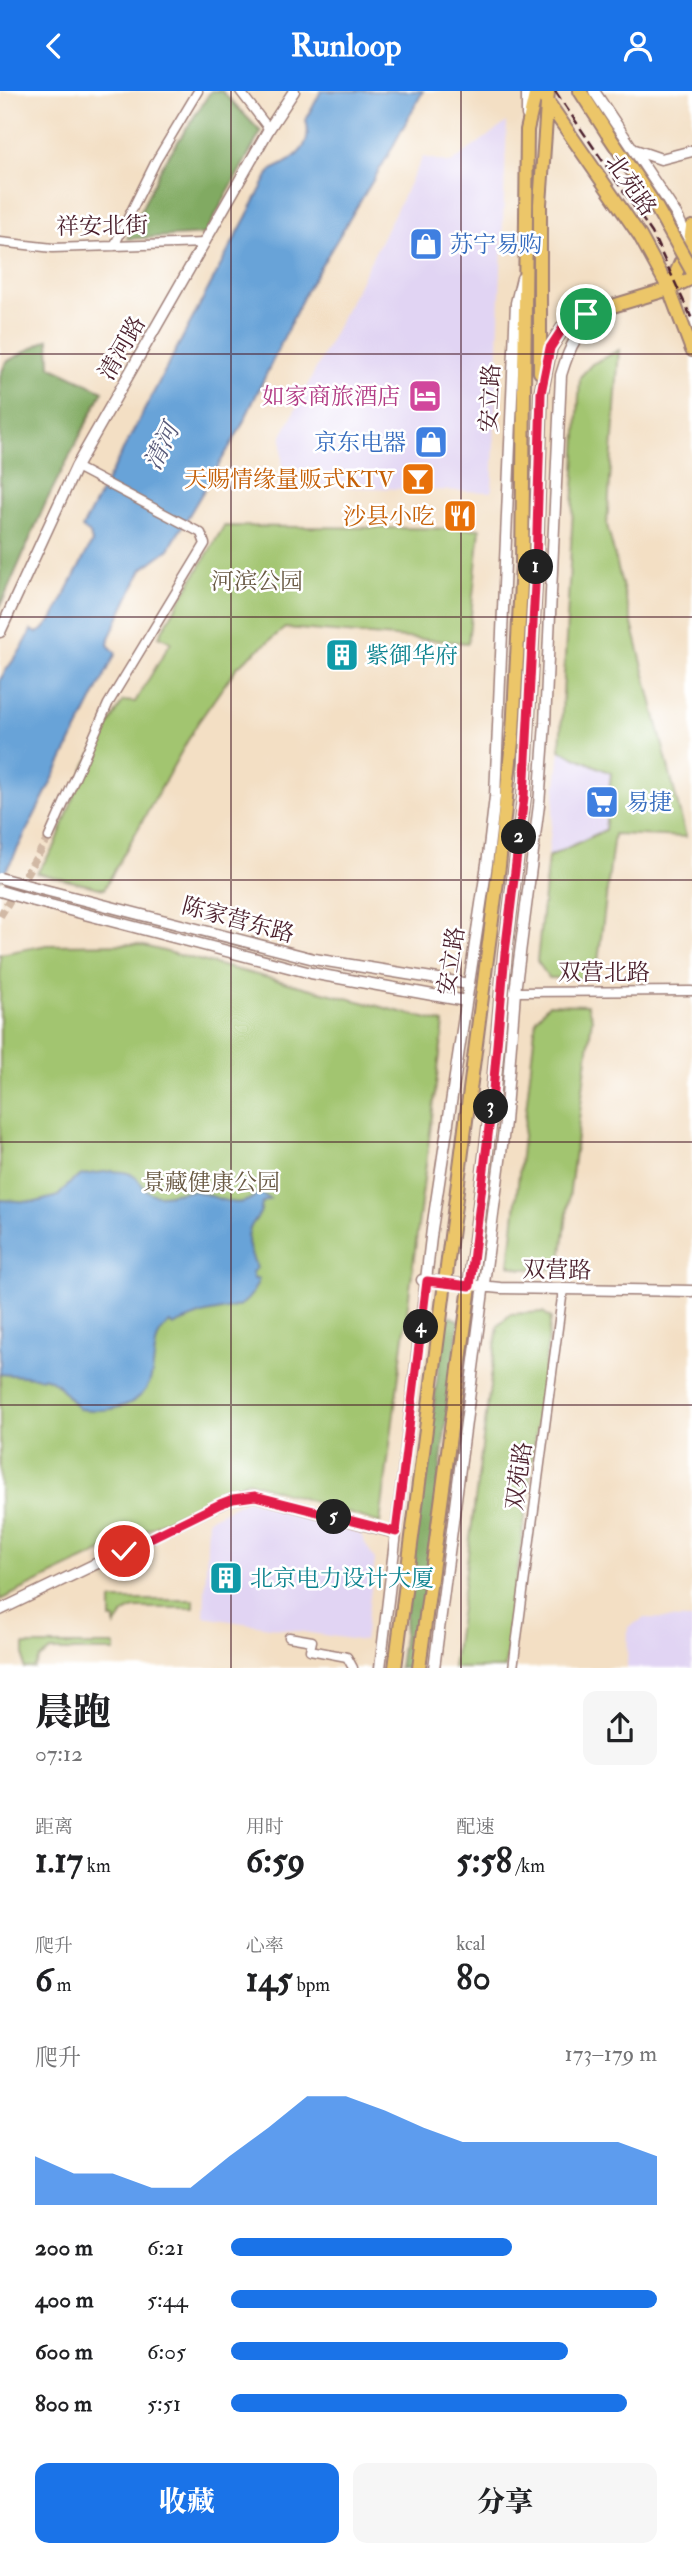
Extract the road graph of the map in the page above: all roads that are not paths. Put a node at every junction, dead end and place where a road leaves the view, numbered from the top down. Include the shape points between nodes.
1 (198, 91) edge
2 (240, 91) edge
3 (294, 91) edge
4 (527, 91) edge
5 (536, 91) edge
6 (580, 91) edge
7 (594, 91) edge
8 (548, 96) edge
9 (269, 129) junction
10 (527, 130) junction
11 (631, 149) junction
12 (692, 151) edge
13 (692, 227) edge
14 (0, 242) edge
15 (205, 243) junction
16 (691, 244) edge
17 (114, 246) junction
18 (526, 257) junction
19 (692, 271) edge
20 (692, 278) edge
21 (669, 289) junction
22 (610, 308) junction
23 (692, 350) edge
24 (541, 393) junction
25 (76, 467) junction
26 (0, 632) edge
27 (49, 837) tunnel mouth
28 (0, 878) edge
29 (0, 891) edge
30 (469, 984) junction
31 (692, 991) edge
32 (515, 992) junction
33 (466, 1001) junction
34 (424, 1281) junction
35 (443, 1283) junction
36 (470, 1286) junction
37 (485, 1288) junction
38 (564, 1290) junction
39 (692, 1291) edge
40 (396, 1532) junction
41 (0, 1610) edge
42 (289, 1637) dead end
43 (353, 1668) edge
44 (380, 1668) edge
45 (395, 1668) edge
46 (418, 1668) edge
47 (434, 1668) edge
48 (513, 1668) edge

1 - 17 street via 156,161
2 - 9 street
3 - 9 street, 清河路
4 - 10 street, 安立路
5 - 8 main road, 北苑路
5 - 10 main road, 安立路
6 - 19 main road, 北苑路, bridge
7 - 11 street, 北苑路
8 - 21 main road, 北苑路 via 640,236
8 - 24 main road via 540,204
9 - 15 street, 清河路
10 - 18 main road, 安立路
11 - 12 street via 661,159
11 - 16 street, 北苑路
13 - 16 main road
14 - 17 street, 祥安北街 via 53,248
15 - 17 street, 祥安北街
15 - 25 street, 清河路
16 - 21 main road
18 - 30 street, 安立路 via 516,303 495,797
18 - 35 main road, 安立路 via 522,564 513,732
20 - 21 main road
21 - 22 main road
21 - 23 main road, 北苑路
22 - 24 main road via 586,314 563,328 550,348
22 - 32 street via 587,323 569,346 561,375 542,764
24 - 36 main road via 524,797
25 - 26 street, 清河路
25 - 27 street via 201,533 205,544 108,703
28 - 30 street, 陈家营东路, bridge via 314,959
29 - 33 street, 陈家营东路, bridge via 311,973
30 - 33 street, 安立路
31 - 32 street, 双营北路
32 - 37 street
33 - 34 street, 安立路
34 - 35 street, 双营路
34 - 40 street, 安立路
35 - 36 street, 双营路
35 - 45 main road, 安立路
36 - 37 street, 双营路
36 - 46 main road
37 - 38 street, 双营路
37 - 47 street
38 - 39 street, 双营路
38 - 48 street, 双苑路
40 - 41 street via 255,1496 243,1497
40 - 44 street, 安立路
42 - 43 street via 312,1641 310,1650 347,1657

